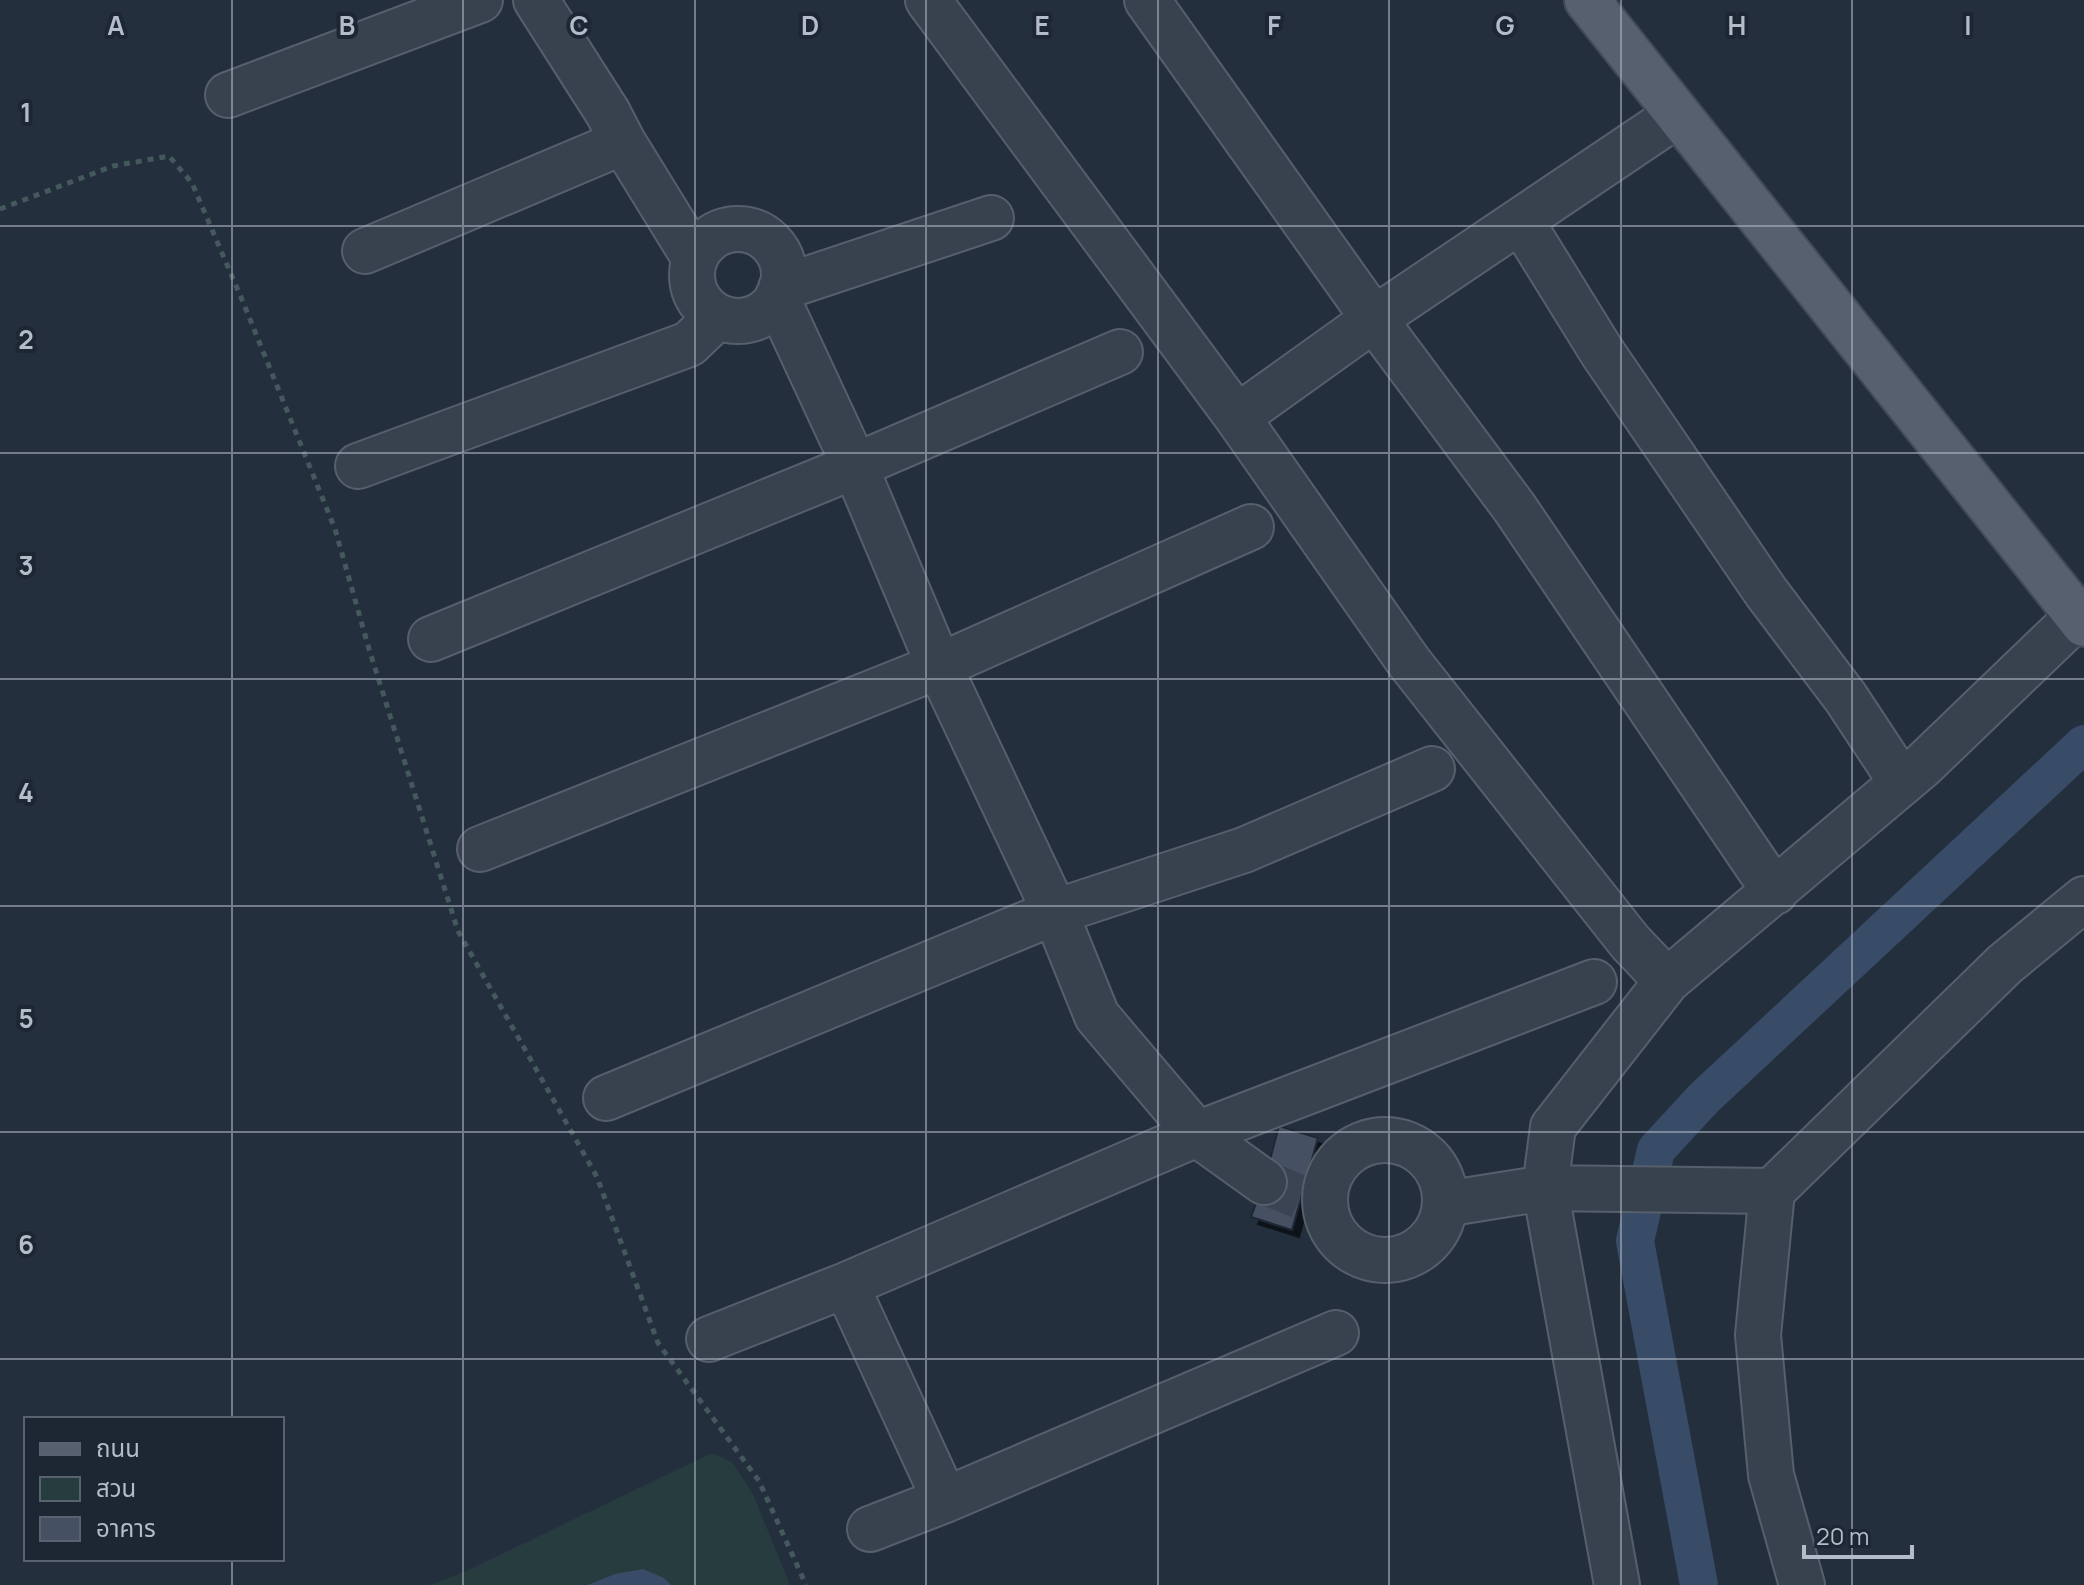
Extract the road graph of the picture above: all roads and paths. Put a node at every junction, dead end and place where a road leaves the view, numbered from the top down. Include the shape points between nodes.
1 (480, 0) edge
2 (536, 0) edge
3 (928, 0) edge
4 (1147, 0) edge
5 (1587, 0) edge
6 (228, 95) dead end
7 (1677, 115) junction
8 (623, 142) junction
9 (0, 209) edge
10 (991, 218) dead end
11 (1521, 221) junction
12 (365, 251) dead end
13 (695, 259) junction
14 (779, 293) junction
15 (717, 317) junction
16 (1374, 319) junction
17 (1120, 352) dead end
18 (1237, 417) junction
19 (358, 466) dead end
20 (855, 466) junction
21 (1251, 527) dead end
22 (2081, 620) edge
23 (431, 639) dead end
24 (939, 666) junction
25 (1432, 769) dead end
26 (1902, 783) junction
27 (480, 849) dead end
28 (1775, 892) junction
29 (2084, 899) edge
30 (1055, 912) junction
31 (1667, 981) junction
32 (1594, 982) dead end
33 (606, 1098) dead end
34 (1197, 1134) junction
35 (1545, 1188) junction
36 (1772, 1191) junction
37 (1296, 1195) junction
38 (1445, 1204) junction
39 (846, 1285) junction
40 (1336, 1333) dead end
41 (709, 1339) dead end
42 (945, 1500) junction
43 (870, 1529) dead end
44 (806, 1585) edge
45 (1617, 1585) edge
46 (1802, 1585) edge

1 - 6 street
2 - 8 street
3 - 18 street
4 - 16 street
5 - 7 main road
7 - 11 street
7 - 22 main road
8 - 12 street
8 - 13 street
9 - 44 path via 113,166 169,156 192,183 335,529 458,931 597,1177 658,1343 759,1481
10 - 14 street
11 - 16 street
11 - 26 street via 1602,352
13 - 14 street via 702,246 726,231 755,233 777,251 784,280
13 - 15 street via 693,286
14 - 15 street via 761,315 731,321
14 - 20 street
15 - 19 street via 689,344
16 - 18 street
16 - 28 street via 1514,507
17 - 20 street
18 - 31 street via 1409,662 1630,942
20 - 23 street
20 - 24 street
21 - 24 street
22 - 26 street
24 - 27 street
24 - 30 street
25 - 30 street via 1244,850
26 - 28 street
28 - 31 street
29 - 36 street via 2005,964
30 - 33 street
30 - 34 street via 1097,1016
31 - 35 street via 1553,1127
32 - 34 street
34 - 37 street
34 - 39 street
35 - 36 street
35 - 38 street
35 - 45 street
36 - 46 street via 1758,1335 1771,1475
37 - 38 street via 1341,1242 1376,1260 1415,1253 1441,1223
37 - 38 street via 1326,1187 1347,1153 1384,1140 1421,1152 1443,1184
39 - 41 street
39 - 42 street
40 - 42 street
42 - 43 street

